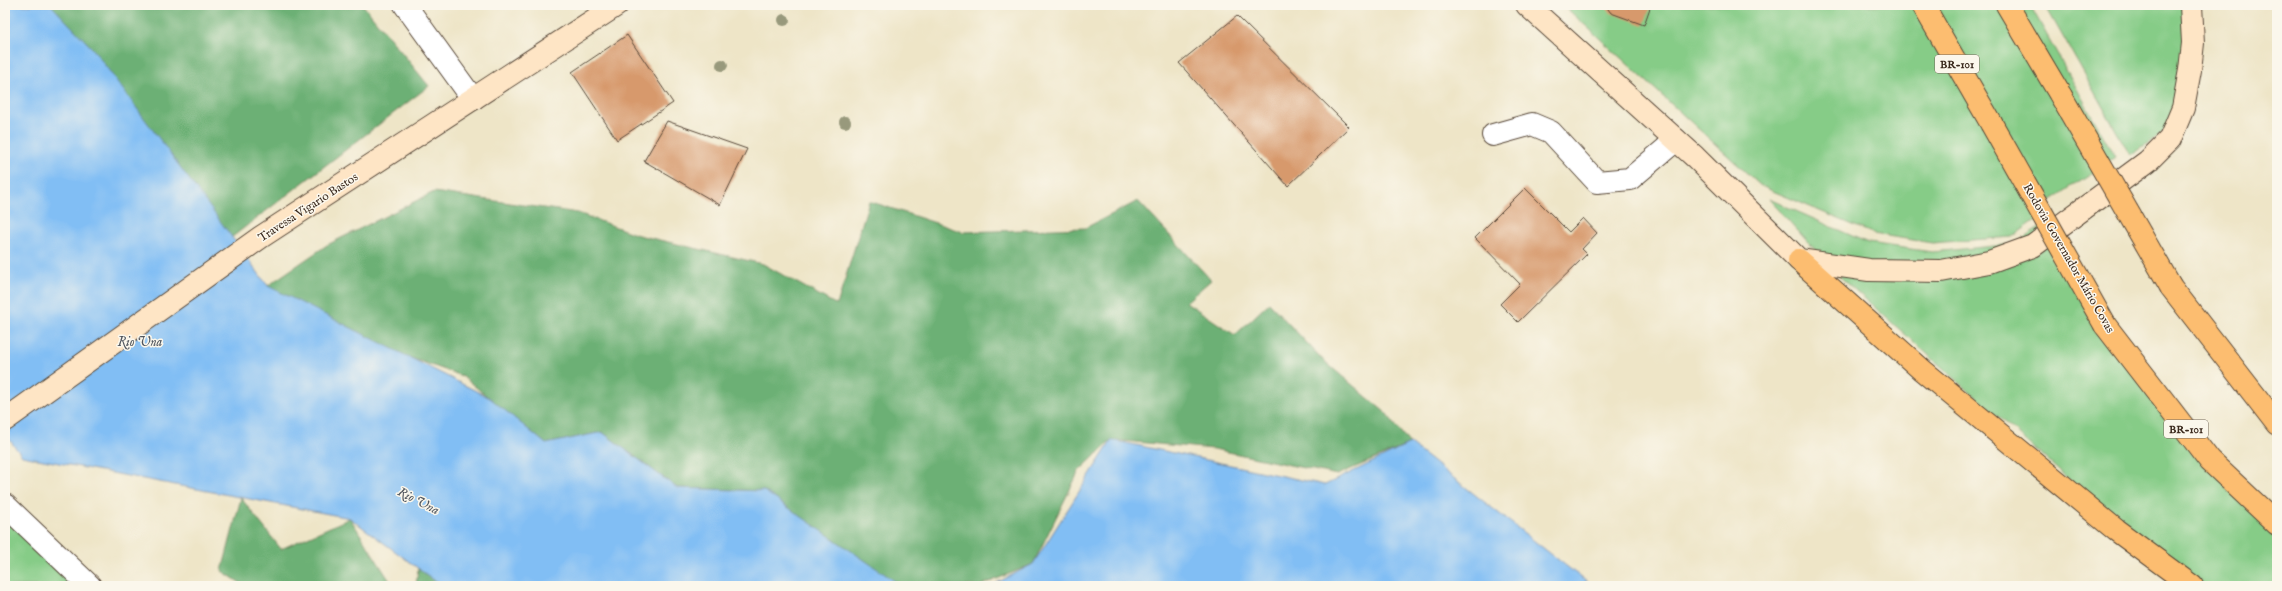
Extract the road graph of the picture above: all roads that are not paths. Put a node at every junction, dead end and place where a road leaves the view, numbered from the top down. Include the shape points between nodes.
1 (405, 5) edge
2 (617, 5) edge
3 (1527, 5) edge
4 (1923, 5) edge
5 (2007, 5) edge
6 (2190, 5) edge
7 (473, 99) junction
8 (1493, 135) dead end
9 (1676, 140) junction
10 (1799, 260) junction
11 (5, 420) edge
12 (2277, 424) edge
13 (5, 505) edge
14 (2277, 524) edge
15 (90, 586) edge
16 (2192, 586) edge

1 - 7 street
2 - 7 main road, Travessa Vigario Bastos
3 - 9 main road
4 - 14 highway, Rodovia Governador Mário Covas / BR-101, bridge via 2106,324 2210,461
5 - 12 highway, bridge via 2171,287
6 - 10 main road via 2193,43 2190,70 2183,108 2170,139 2148,161 2033,246 1989,262 1941,271 1869,270
7 - 11 main road, Travessa Vigario Bastos via 261,237
8 - 9 street via 1532,124 1551,132 1597,182 1630,179
9 - 10 main road
10 - 16 highway via 1922,370 2116,530
13 - 15 street

